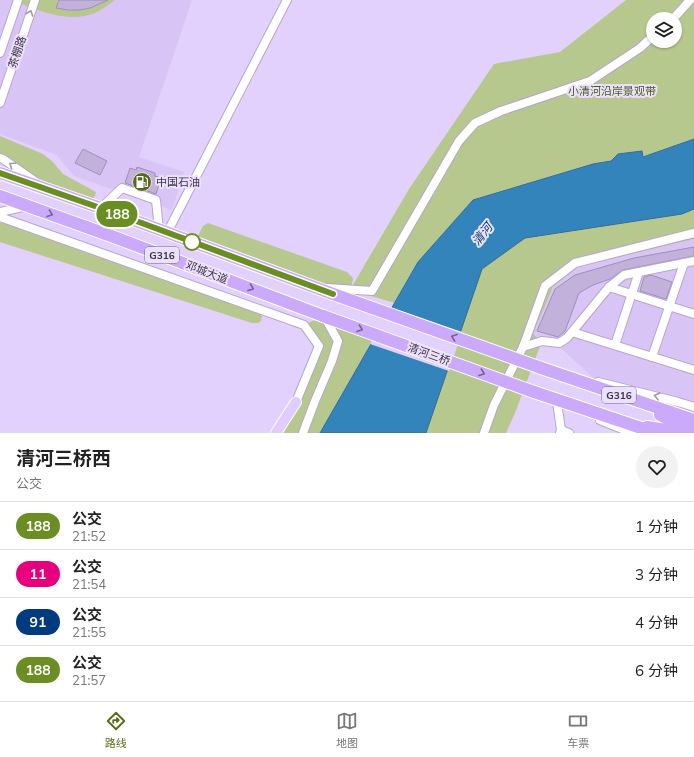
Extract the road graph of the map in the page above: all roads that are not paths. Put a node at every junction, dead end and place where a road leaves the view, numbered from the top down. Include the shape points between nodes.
1 (18, 0) edge
2 (35, 0) edge
3 (287, 0) edge
4 (690, 0) edge
5 (679, 12) edge
6 (646, 42) edge
7 (0, 53) edge
8 (0, 103) edge
9 (0, 158) edge
10 (0, 173) edge
11 (46, 189) junction
12 (0, 196) edge
13 (28, 206) junction
14 (101, 208) junction
15 (0, 212) edge
16 (0, 217) edge
17 (163, 231) junction
18 (694, 233) edge
19 (694, 261) edge
20 (684, 263) junction
21 (640, 272) junction
22 (316, 287) junction
23 (609, 287) junction
24 (632, 294) junction
25 (670, 306) junction
26 (694, 314) edge
27 (323, 316) junction
28 (572, 332) junction
29 (615, 345) junction
30 (523, 347) junction
31 (652, 357) junction
32 (544, 369) junction
33 (694, 369) edge
34 (534, 392) junction
35 (634, 400) junction
36 (296, 402) junction
37 (557, 402) junction
38 (694, 407) edge
39 (694, 420) edge
40 (630, 428) edge
41 (694, 430) edge
42 (560, 432) edge
43 (276, 433) edge
44 (279, 433) edge
45 (303, 433) edge
46 (484, 433) edge
47 (569, 433) edge
48 (656, 433) edge
49 (680, 433) edge

1 - 7 street, 茶棚路
8 -> 2 street, 茶棚路
3 - 17 street
4 - 5 street
6 - 22 street via 590,81 501,111 475,123 459,141 372,291
11 -> 9 street
10 - 11 highway, 邓城大道 / G316
11 - 14 highway, 邓城大道 / G316
12 - 13 highway, 邓城大道 / G316
13 - 15 street
13 -> 27 highway, 邓城大道 / G316
14 - 17 highway, 邓城大道 / G316
14 - 17 street via 122,188 156,200
16 - 36 street via 304,325 319,346
17 - 22 highway, 邓城大道 / G316
18 - 30 street via 575,263 545,286
19 - 20 street
20 - 21 street
20 - 25 street
21 - 23 street via 624,276
21 - 24 street
32 -> 22 highway, 邓城大道 / G316, bridge
23 - 24 street
23 - 28 street
24 - 25 street
24 - 29 street
25 - 26 street
25 - 31 street
27 -> 34 highway, 清河三桥 / G316, bridge
27 - 45 street via 338,341
28 - 29 street
28 - 30 street via 559,343 542,341
29 - 31 street
30 - 46 street via 494,406
31 - 33 street
32 - 35 highway, G316
38 -> 32 street
34 - 37 street
34 - 40 highway, G316
35 - 39 highway, G316
35 - 41 highway
36 - 43 main road
36 - 44 main road
37 - 40 street
37 - 42 street
40 - 48 highway, G316
40 - 49 highway
42 - 47 street

